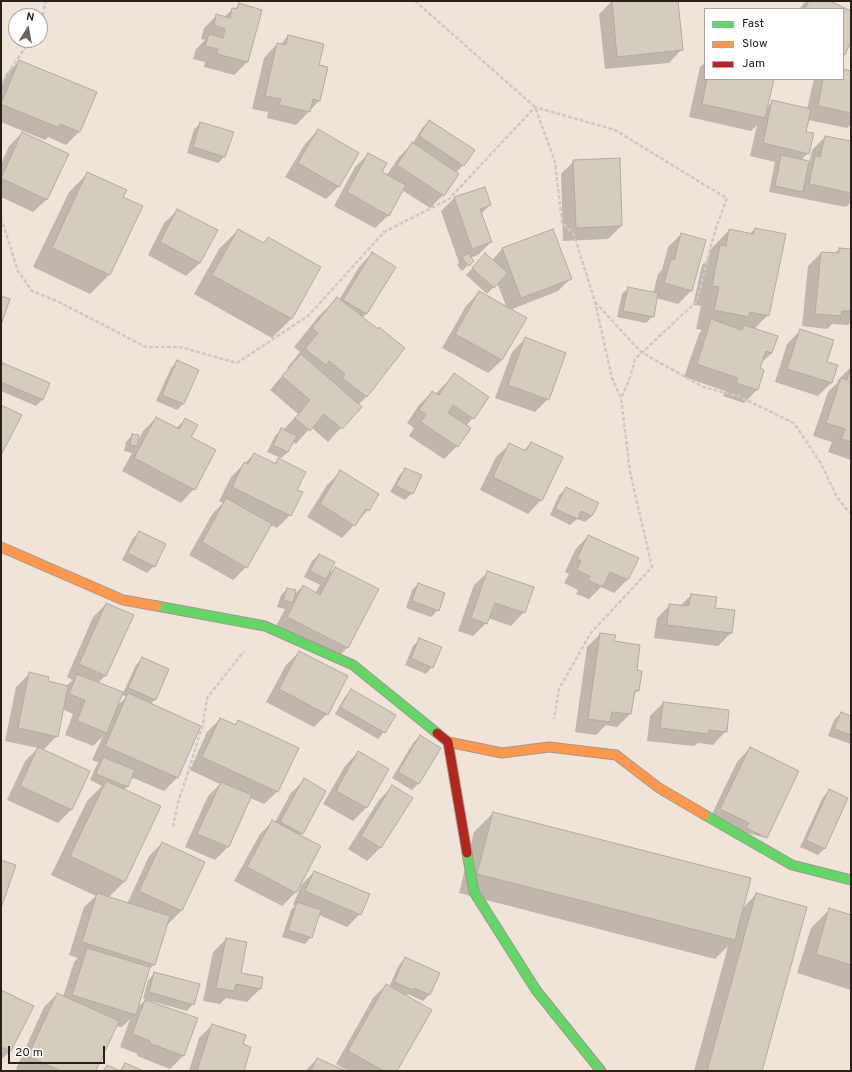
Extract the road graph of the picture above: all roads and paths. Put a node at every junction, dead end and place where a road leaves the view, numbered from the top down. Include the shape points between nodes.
1 (415, 1) edge
2 (25, 48) edge
3 (1, 84) edge
4 (535, 107) junction
5 (1, 218) edge
6 (595, 302) junction
7 (641, 352) junction
8 (622, 398) junction
9 (851, 513) edge
10 (1, 547) edge
11 (265, 626) junction
12 (448, 742) junction
13 (549, 747) junction
14 (173, 827) dead end
15 (851, 880) edge
16 (601, 1071) edge

1 - 4 path
2 - 3 path
4 - 5 path via 449,198 384,232 309,315 237,363 180,347 146,347 59,302 32,291 18,271
4 - 6 path via 555,162 562,222 574,236
4 - 7 path via 615,130 727,198 715,231 697,301
6 - 7 path
6 - 8 path via 612,378
7 - 8 path via 635,359
7 - 9 path via 703,387 738,396 794,423 820,462 837,497
8 - 13 path via 630,472 652,567 590,634 559,689
10 - 11 street via 124,600
11 - 12 street via 353,665
11 - 14 path via 207,698 201,730 178,802
12 - 13 street via 502,754
12 - 16 street via 474,892 536,990
13 - 15 street via 616,755 659,788 792,865

